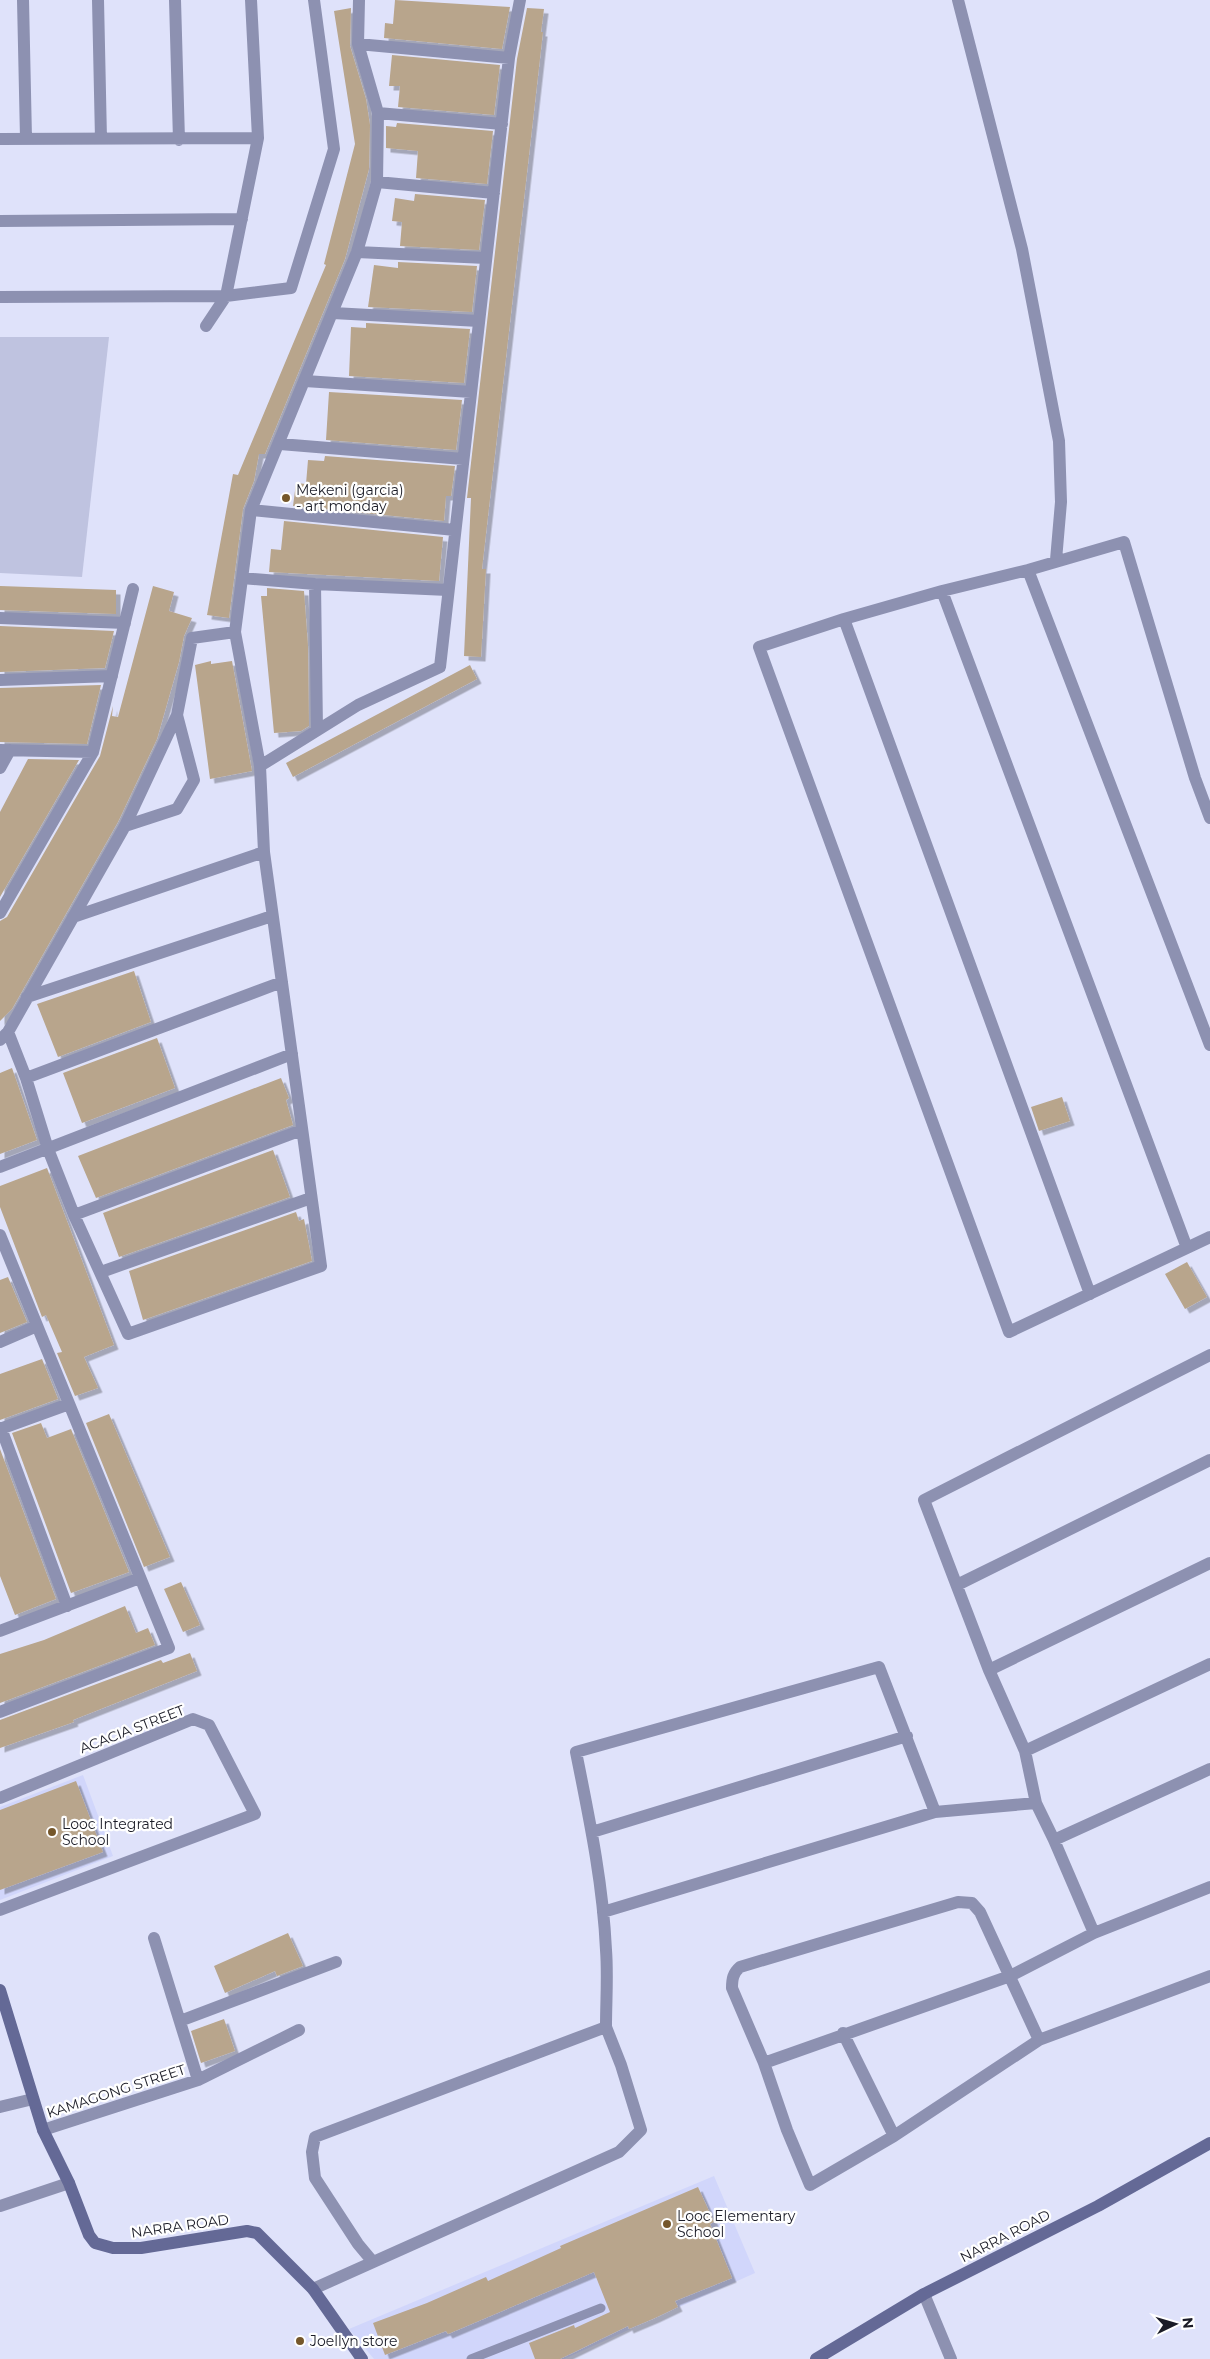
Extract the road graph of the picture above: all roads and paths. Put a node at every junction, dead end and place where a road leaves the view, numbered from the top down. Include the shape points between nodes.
1 (23, 0) edge
2 (98, 0) edge
3 (175, 0) edge
4 (251, 0) edge
5 (314, 0) edge
6 (359, 0) edge
7 (520, 0) edge
8 (958, 0) edge
9 (358, 44) junction
10 (509, 58) junction
11 (378, 113) junction
12 (502, 124) junction
13 (26, 138) junction
14 (258, 138) junction
15 (0, 139) edge
16 (101, 139) junction
17 (179, 140) junction
18 (377, 182) junction
19 (494, 193) junction
20 (242, 218) junction
21 (0, 221) edge
22 (357, 252) junction
23 (486, 258) junction
24 (226, 296) junction
25 (0, 297) edge
26 (333, 313) junction
27 (479, 321) junction
28 (206, 326) dead end
29 (305, 381) junction
30 (471, 392) junction
31 (280, 444) junction
32 (463, 459) junction
33 (252, 510) junction
34 (455, 530) junction
35 (1056, 560) junction
36 (1028, 570) junction
37 (242, 578) junction
38 (314, 584) junction
39 (133, 589) dead end
40 (448, 590) junction
41 (942, 591) junction
42 (0, 618) edge
43 (844, 619) junction
44 (125, 623) junction
45 (235, 632) junction
46 (112, 676) junction
47 (0, 680) edge
48 (177, 714) junction
49 (317, 730) junction
50 (5, 750) edge
51 (93, 752) junction
52 (260, 766) junction
53 (0, 768) edge
54 (1210, 818) edge
55 (125, 826) junction
56 (264, 852) junction
57 (0, 913) edge
58 (272, 916) junction
59 (73, 917) junction
60 (282, 982) junction
61 (27, 998) junction
62 (4, 1036) edge
63 (1210, 1045) edge
64 (292, 1054) junction
65 (26, 1078) junction
66 (302, 1130) junction
67 (48, 1149) junction
68 (0, 1167) edge
69 (311, 1198) junction
70 (74, 1215) junction
71 (1210, 1237) edge
72 (1, 1240) edge
73 (1187, 1248) junction
74 (101, 1272) junction
75 (1090, 1294) junction
76 (37, 1326) junction
77 (0, 1342) edge
78 (1210, 1355) edge
79 (69, 1404) junction
80 (0, 1429) edge
81 (1210, 1460) edge
82 (1210, 1562) edge
83 (140, 1578) junction
84 (957, 1585) junction
85 (68, 1606) junction
86 (0, 1632) edge
87 (1210, 1664) edge
88 (989, 1670) junction
89 (0, 1712) edge
90 (907, 1736) junction
91 (1025, 1751) junction
92 (1210, 1769) edge
93 (0, 1798) edge
94 (1036, 1803) junction
95 (935, 1812) junction
96 (592, 1832) junction
97 (1054, 1840) junction
98 (1210, 1888) edge
99 (0, 1910) edge
100 (603, 1912) junction
101 (1094, 1933) junction
102 (154, 1938) dead end
103 (336, 1962) dead end
104 (1010, 1976) junction
105 (1210, 1976) edge
106 (0, 1992) edge
107 (180, 2021) junction
108 (606, 2027) junction
109 (299, 2030) dead end
110 (843, 2033) junction
111 (1039, 2040) junction
112 (764, 2063) junction
113 (198, 2080) junction
114 (33, 2100) junction
115 (0, 2107) edge
116 (43, 2130) junction
117 (894, 2136) junction
118 (1210, 2143) edge
119 (69, 2183) junction
120 (0, 2206) edge
121 (373, 2262) junction
122 (313, 2289) junction
123 (924, 2294) junction
124 (601, 2308) dead end
125 (362, 2359) edge
126 (471, 2359) edge
127 (816, 2359) edge
128 (951, 2359) edge

1 - 13 street
2 - 16 street
3 - 17 street
4 - 14 street
5 - 24 street via 334,149 291,288
6 - 9 street
7 - 10 street
8 - 35 street via 1022,249 1059,441 1061,502
9 - 10 street
9 - 11 street
10 - 12 street
11 - 12 street
11 - 18 street
12 - 19 street
13 - 15 street
13 - 16 street
14 - 17 street
14 - 20 street
16 - 17 street
18 - 19 street
18 - 22 street
19 - 23 street
20 - 21 street
20 - 24 street
22 - 23 street
22 - 26 street
23 - 27 street
24 - 25 street
24 - 28 street
26 - 27 street
26 - 29 street
27 - 30 street
29 - 30 street
29 - 31 street
30 - 32 street
31 - 32 street
31 - 33 street
32 - 34 street
33 - 34 street
33 - 37 street
34 - 40 street
35 - 36 street
35 - 54 street via 1124,542
36 - 41 street
36 - 63 street
37 - 38 street
37 - 45 street
38 - 40 street
38 - 49 street
39 - 44 street
40 - 49 street via 440,667 358,705
41 - 43 street
41 - 73 street
42 - 44 street
43 - 75 street
43 - 75 street via 758,648 1009,1332
44 - 46 street
45 - 48 street via 192,638
45 - 52 street
46 - 47 street
46 - 51 street
48 - 55 street
48 - 55 street via 194,780 177,809
49 - 52 street
50 - 51 street
50 - 53 street
51 - 57 street
52 - 56 street
55 - 59 street
56 - 58 street
56 - 59 street
58 - 60 street
58 - 61 street
59 - 61 street
60 - 64 street
60 - 65 street
61 - 62 street
62 - 65 street
64 - 66 street
64 - 67 street
65 - 67 street
66 - 69 street
66 - 70 street
67 - 68 street
67 - 70 street
69 - 74 street
69 - 74 street via 321,1266 128,1334
70 - 74 street
71 - 73 street
72 - 76 street
73 - 75 street
76 - 77 street
76 - 79 street
78 - 84 street via 924,1500
79 - 80 street
79 - 83 street
80 - 85 street
81 - 84 street
82 - 88 street
83 - 85 street
83 - 89 street via 169,1648
84 - 88 street
85 - 86 street
87 - 91 street
88 - 91 street
90 - 95 street
90 - 96 street
90 - 96 street via 878,1667 576,1752
91 - 94 street
92 - 97 street
93 - 99 street, ACACIA STREET via 192,1720 209,1725 255,1814
94 - 95 street
94 - 97 street
95 - 100 street
96 - 100 street
97 - 101 street
98 - 101 street
100 - 108 street
101 - 104 street
102 - 107 street, KAMAGONG STREET
103 - 107 street
104 - 110 street
104 - 111 street
104 - 112 street via 980,1912 972,1903 958,1902 740,1967 735,1972 732,1988
105 - 111 street
106 - 114 main road, NARRA ROAD
107 - 113 street, KAMAGONG STREET
108 - 121 street via 641,2130 619,2152
108 - 121 street via 315,2137 312,2152 315,2178
109 - 113 street, KAMAGONG STREET
110 - 112 street
110 - 117 street
111 - 117 street
112 - 117 street via 809,2185
113 - 116 street, KAMAGONG STREET
114 - 115 street
114 - 116 main road, NARRA ROAD
116 - 119 main road, NARRA ROAD
118 - 123 main road, NARRA ROAD via 1098,2206
119 - 120 street
119 - 122 main road, NARRA ROAD via 95,2243 113,2248 140,2248 257,2233
121 - 122 street
122 - 125 main road, NARRA ROAD
123 - 127 main road, NARRA ROAD
123 - 128 street
124 - 126 lane

